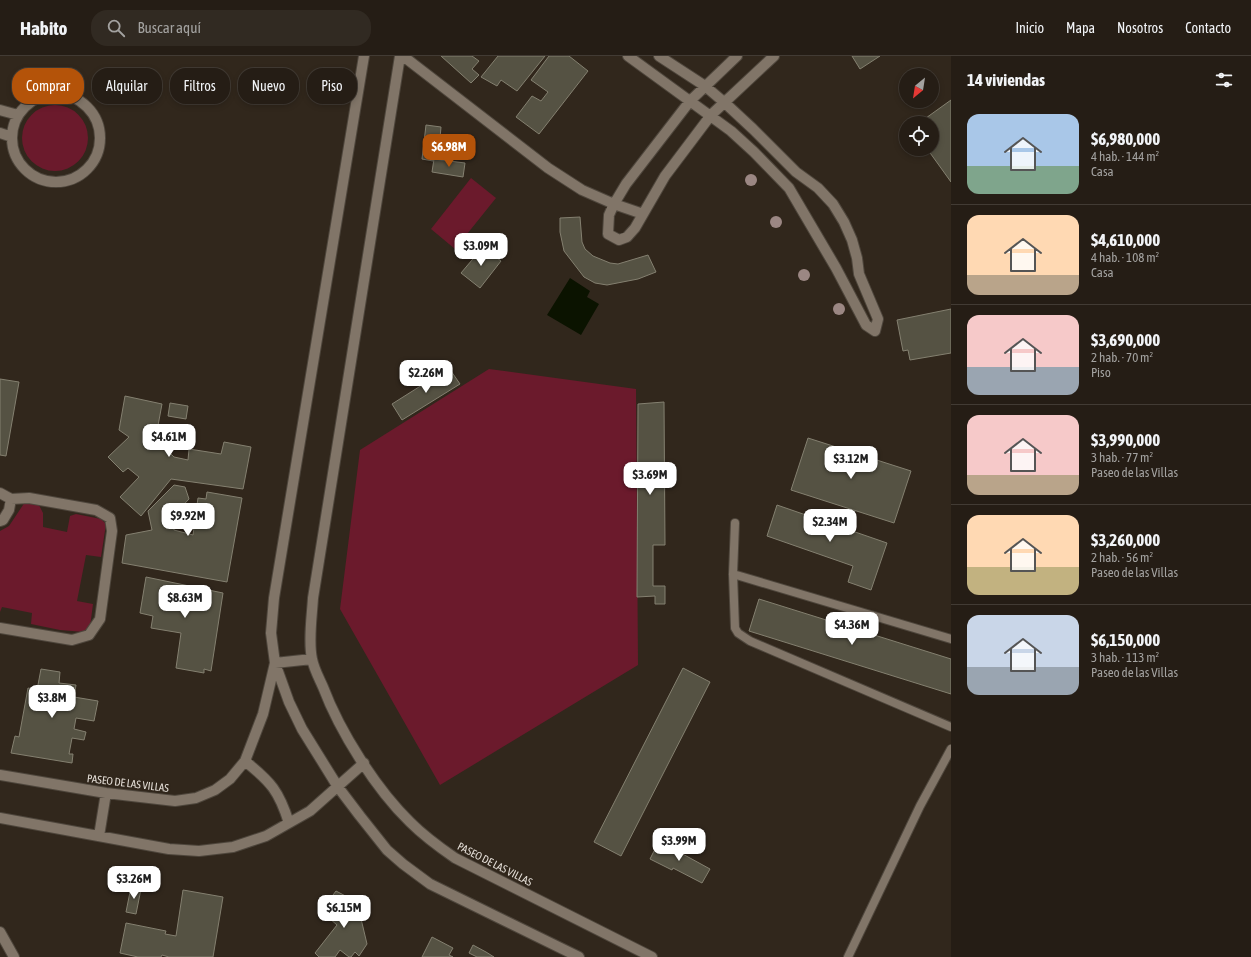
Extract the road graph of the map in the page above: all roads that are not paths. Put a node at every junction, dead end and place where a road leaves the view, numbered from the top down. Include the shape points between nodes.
1 (364, 56) edge
2 (401, 56) edge
3 (628, 56) edge
4 (660, 56) edge
5 (737, 56) edge
6 (774, 56) edge
7 (705, 86) junction
8 (690, 101) junction
9 (725, 103) junction
10 (0, 110) edge
11 (18, 115) junction
12 (711, 115) junction
13 (0, 133) edge
14 (12, 136) junction
15 (614, 204) junction
16 (643, 214) junction
17 (0, 493) edge
18 (11, 499) junction
19 (0, 521) edge
20 (735, 523) dead end
21 (733, 574) junction
22 (0, 628) edge
23 (951, 639) edge
24 (312, 659) junction
25 (275, 663) junction
26 (951, 727) edge
27 (951, 749) edge
28 (245, 761) junction
29 (364, 763) junction
30 (0, 776) edge
31 (338, 787) junction
32 (106, 793) junction
33 (0, 818) edge
34 (289, 823) junction
35 (99, 836) junction
36 (0, 932) edge
37 (14, 957) edge
38 (579, 957) edge
39 (652, 957) edge
40 (848, 957) edge

1 - 25 street via 274,598 271,633
2 - 15 street via 548,168 582,190
2 - 24 street, PASEO DE LAS VILLAS via 313,598 310,632
3 - 8 street
4 - 7 street
5 - 7 street
6 - 9 street
7 - 8 street
7 - 9 street
8 - 12 street
8 - 15 street
9 - 12 street
9 - 12 street via 833,204 852,240 859,274 878,319 875,331 866,325 789,188 754,152
10 - 11 street
11 - 14 street
11 - 14 street via 27,104 40,97 53,94 67,95 80,101 91,111 98,123 101,137 99,151 93,164 83,174 70,180 43,180 30,174 20,163 14,150
12 - 16 street via 665,176
13 - 14 street
15 - 16 street
15 - 16 street via 609,215 608,234 619,240 627,237
17 - 18 street
18 - 19 street via 9,510
18 - 22 street via 28,498 96,510 110,518 112,531 100,619 89,635 72,640
20 - 21 lane
21 - 23 lane
21 - 26 lane via 734,628 744,638
24 - 25 street
24 - 29 street, PASEO DE LAS VILLAS via 328,703
25 - 28 street, PASEO DE LAS VILLAS via 263,714
25 - 31 street via 302,729
27 - 40 lane via 920,806
28 - 32 street, PASEO DE LAS VILLAS via 230,779 215,790 196,798 175,801
28 - 34 street via 274,786
29 - 31 street
29 - 39 street, PASEO DE LAS VILLAS via 386,795 410,822 455,858
30 - 32 street, PASEO DE LAS VILLAS
31 - 34 street via 310,811
31 - 38 street via 387,850 430,884
32 - 35 street
33 - 35 street
34 - 35 street via 266,836 233,847 199,851 169,849
36 - 37 street

